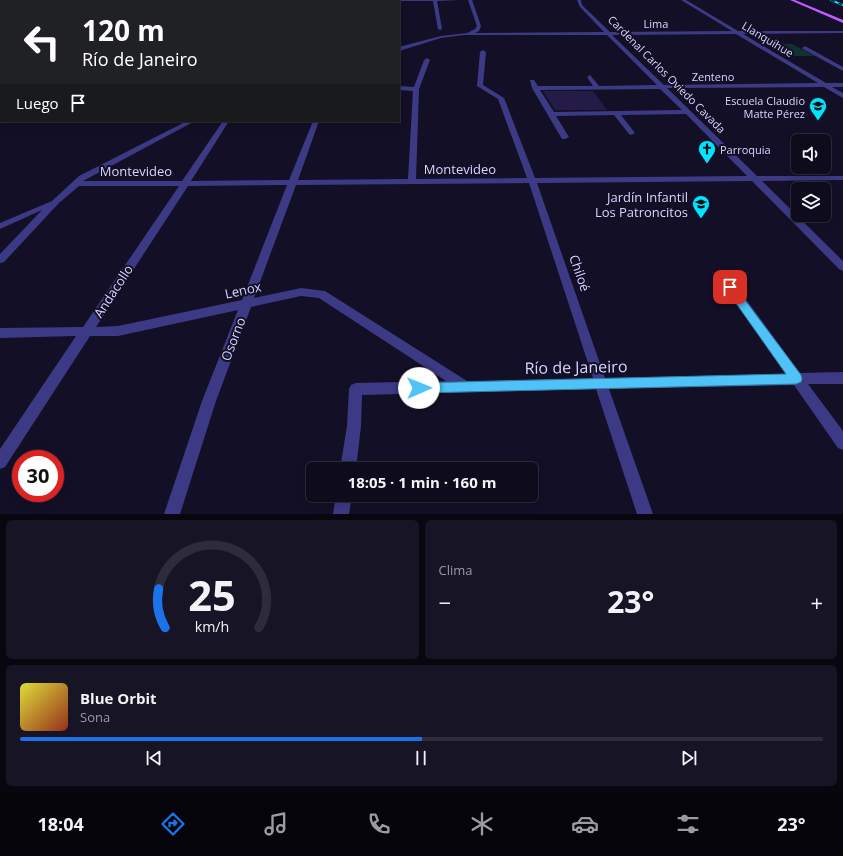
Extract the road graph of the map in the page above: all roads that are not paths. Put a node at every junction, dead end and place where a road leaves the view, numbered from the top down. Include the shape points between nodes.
1 (435, 0) edge
2 (456, 0) edge
3 (470, 0) edge
4 (579, 0) edge
5 (683, 0) edge
6 (792, 0) edge
7 (801, 0) edge
8 (400, 1) edge
9 (843, 18) edge
10 (843, 22) edge
11 (440, 29) dead end
12 (737, 32) junction
13 (843, 32) edge
14 (609, 33) junction
15 (464, 34) junction
16 (805, 48) dead end
17 (400, 49) edge
18 (483, 52) dead end
19 (427, 60) dead end
20 (843, 69) edge
21 (590, 77) dead end
22 (825, 85) junction
23 (843, 85) edge
24 (662, 86) junction
25 (597, 87) junction
26 (400, 88) edge
27 (416, 89) junction
28 (843, 96) edge
29 (688, 112) junction
30 (616, 113) junction
31 (551, 114) junction
32 (190, 122) edge
33 (225, 122) edge
34 (316, 122) edge
35 (631, 132) dead end
36 (565, 137) dead end
37 (843, 178) edge
38 (756, 179) junction
39 (533, 181) junction
40 (412, 182) junction
41 (184, 183) junction
42 (293, 183) junction
43 (77, 184) junction
44 (56, 201) junction
45 (0, 226) edge
46 (0, 260) edge
47 (843, 267) edge
48 (722, 275) dead end
49 (246, 304) junction
50 (86, 332) junction
51 (0, 333) edge
52 (843, 378) edge
53 (796, 379) junction
54 (601, 384) junction
55 (466, 387) junction
56 (843, 443) edge
57 (0, 462) edge
58 (349, 462) edge
59 (343, 502) edge
60 (172, 514) edge
61 (341, 514) edge
62 (645, 514) edge

1 - 2 street
1 - 8 street
1 - 11 street
3 - 15 street via 479,26 474,32
4 - 14 street, Cardenal Carlos Oviedo Cavada via 581,6
5 - 12 street, Llanquihue
6 - 10 main road
7 - 9 main road
12 - 13 street, Lima
12 - 14 street, Lima
12 - 22 street, Llanquihue
14 - 15 street, Lima
14 - 24 street, Cardenal Carlos Oviedo Cavada
15 - 17 street, Lima via 441,37
16 - 20 street
18 - 39 street, Chiloé via 480,86 501,98
19 - 27 street
21 - 25 street
22 - 23 street, Zenteno
22 - 24 street, Zenteno
22 - 28 street, Llanquihue
24 - 25 street, Zenteno
24 - 29 street, Cardenal Carlos Oviedo Cavada
25 - 31 street, Zenteno via 534,84
26 - 27 street
27 - 40 street
29 - 30 street
29 - 38 street, Cardenal Carlos Oviedo Cavada
30 - 31 street
30 - 35 street
31 - 36 street
32 - 43 street via 86,175
33 - 41 street, Andacollo
34 - 42 street, Osorno
37 - 38 street, Montevideo
38 - 39 street, Montevideo
38 - 47 street, Cardenal Carlos Oviedo Cavada
39 - 40 street, Montevideo
39 - 54 street, Chiloé
40 - 42 street, Montevideo
41 - 42 street, Montevideo
41 - 43 street, Montevideo
41 - 50 street, Andacollo
42 - 49 street, Osorno
43 - 44 street
44 - 45 street
44 - 46 street
48 - 53 street
49 - 50 street, Lenox via 118,331
49 - 55 street, Lenox via 301,292 321,294
49 - 60 street, Osorno via 209,401
50 - 51 street, Lenox
50 - 57 street, Andacollo
52 - 53 street, Río de Janeiro
53 - 54 street, Río de Janeiro
53 - 56 street
54 - 55 street, Río de Janeiro
54 - 62 street, Chiloé
55 - 58 street, Río de Janeiro via 356,389
59 - 61 street

